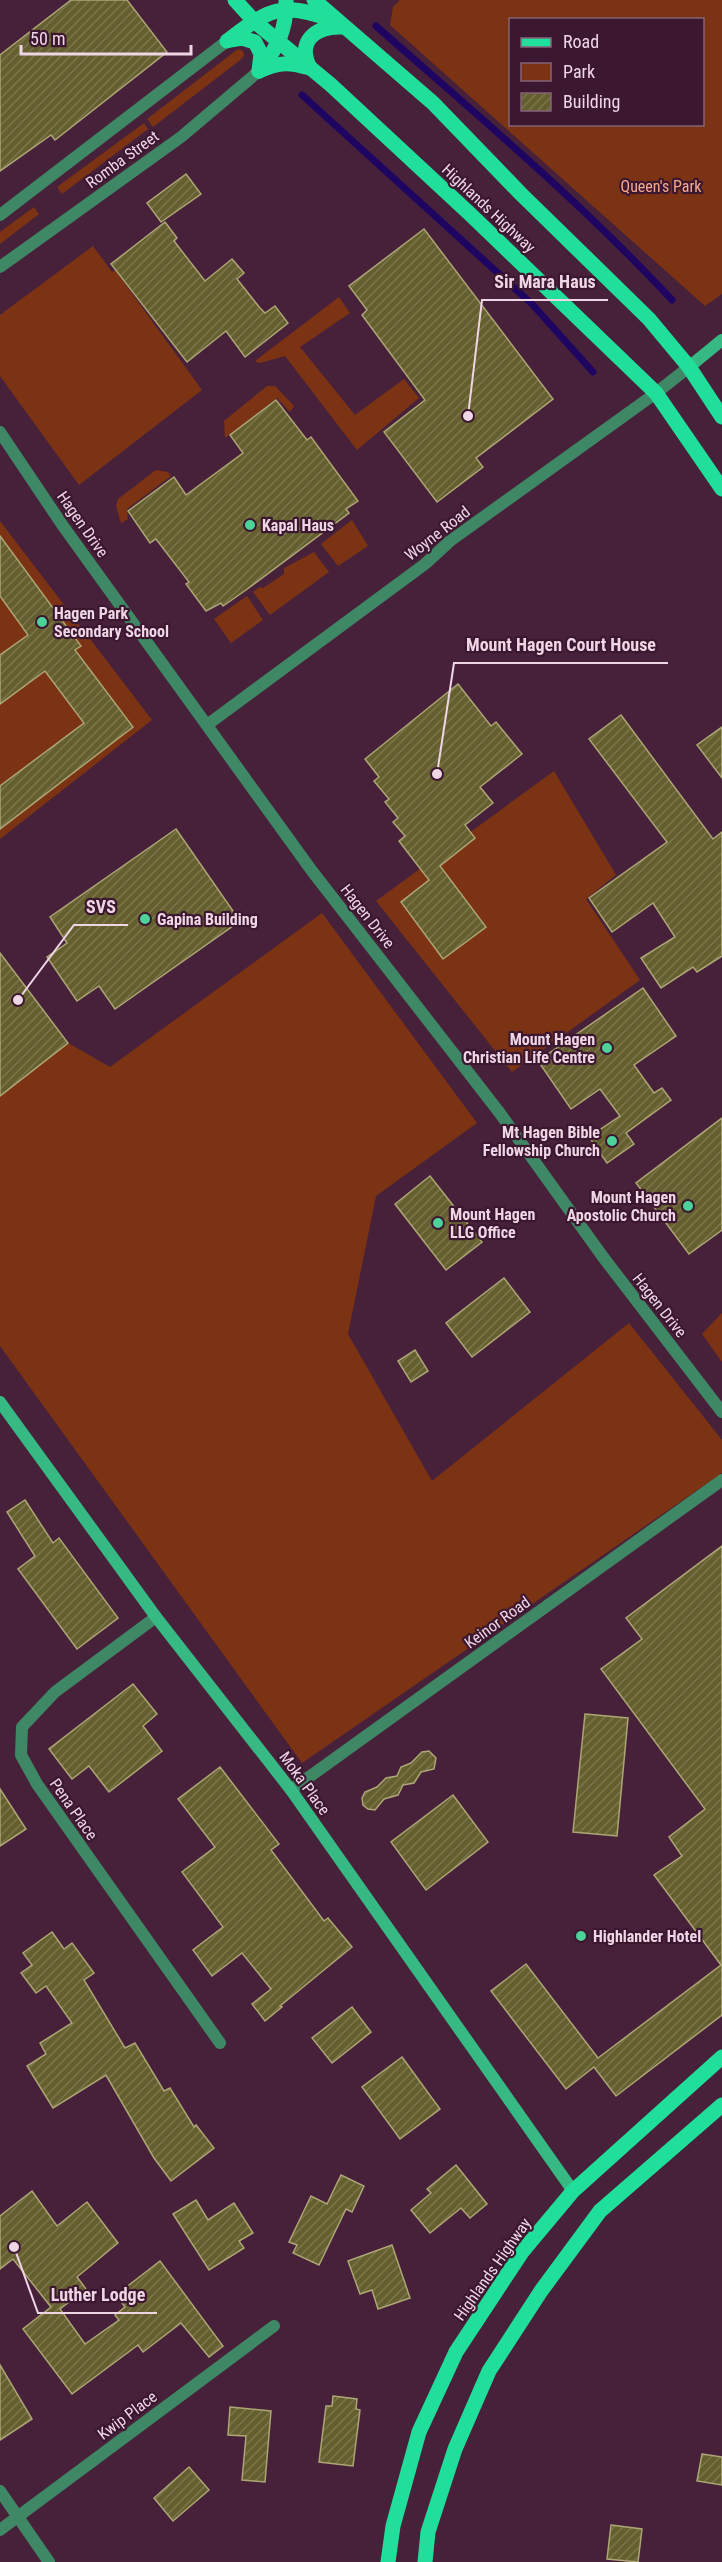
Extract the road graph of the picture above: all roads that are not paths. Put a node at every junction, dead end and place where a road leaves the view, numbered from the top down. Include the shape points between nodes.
1 (234, 0) edge
2 (314, 0) edge
3 (324, 0) edge
4 (286, 4) edge
5 (255, 21) junction
6 (345, 27) junction
7 (227, 41) junction
8 (279, 42) junction
9 (309, 68) junction
10 (259, 70) junction
11 (0, 215) edge
12 (0, 267) edge
13 (722, 340) edge
14 (689, 367) junction
15 (656, 393) junction
16 (722, 417) edge
17 (0, 432) edge
18 (722, 489) edge
19 (207, 725) junction
20 (0, 1402) edge
21 (722, 1412) edge
22 (722, 1479) edge
23 (156, 1617) junction
24 (291, 1791) junction
25 (220, 2043) dead end
26 (722, 2057) edge
27 (722, 2105) edge
28 (573, 2191) junction
29 (274, 2326) dead end
30 (0, 2491) edge
31 (19, 2516) junction
32 (0, 2530) edge
33 (49, 2562) edge
34 (388, 2562) edge
35 (425, 2562) edge

1 - 5 main road, Highlands Highway
1 - 7 main road via 238,21
2 - 6 main road, Highlands Highway
3 - 6 street
4 - 5 main road
4 - 6 main road
4 - 8 main road
5 - 7 main road
5 - 8 main road, Highlands Highway
6 - 9 main road via 324,28 311,36 305,52
6 - 14 main road, Highlands Highway via 433,103 649,319
7 - 10 main road via 242,38 255,42 261,54
7 - 11 street, Romba Street
8 - 9 main road, Highlands Highway
8 - 10 main road
9 - 10 main road via 283,64
9 - 15 main road, Highlands Highway via 471,215
10 - 12 street, Romba Street via 181,137
13 - 14 street
14 - 15 street, Woyne Road
14 - 16 main road, Highlands Highway
15 - 18 main road, Highlands Highway
15 - 19 street, Woyne Road via 450,541 425,564
17 - 19 street, Hagen Drive
19 - 21 street, Hagen Drive via 312,871
20 - 23 street, Moka Place
22 - 24 street, Keinor Road
23 - 24 street, Moka Place
23 - 25 street, Pena Place via 47,1701 22,1726 21,1755 37,1784
24 - 28 street, Moka Place
26 - 28 main road, Highlands Highway
27 - 35 main road via 600,2211 541,2291 496,2361 455,2449 428,2532
28 - 34 main road, Highlands Highway via 522,2252 456,2352 419,2432 393,2526
29 - 31 street, Kwip Place
30 - 31 street
31 - 32 street, Kwip Place
31 - 33 street

